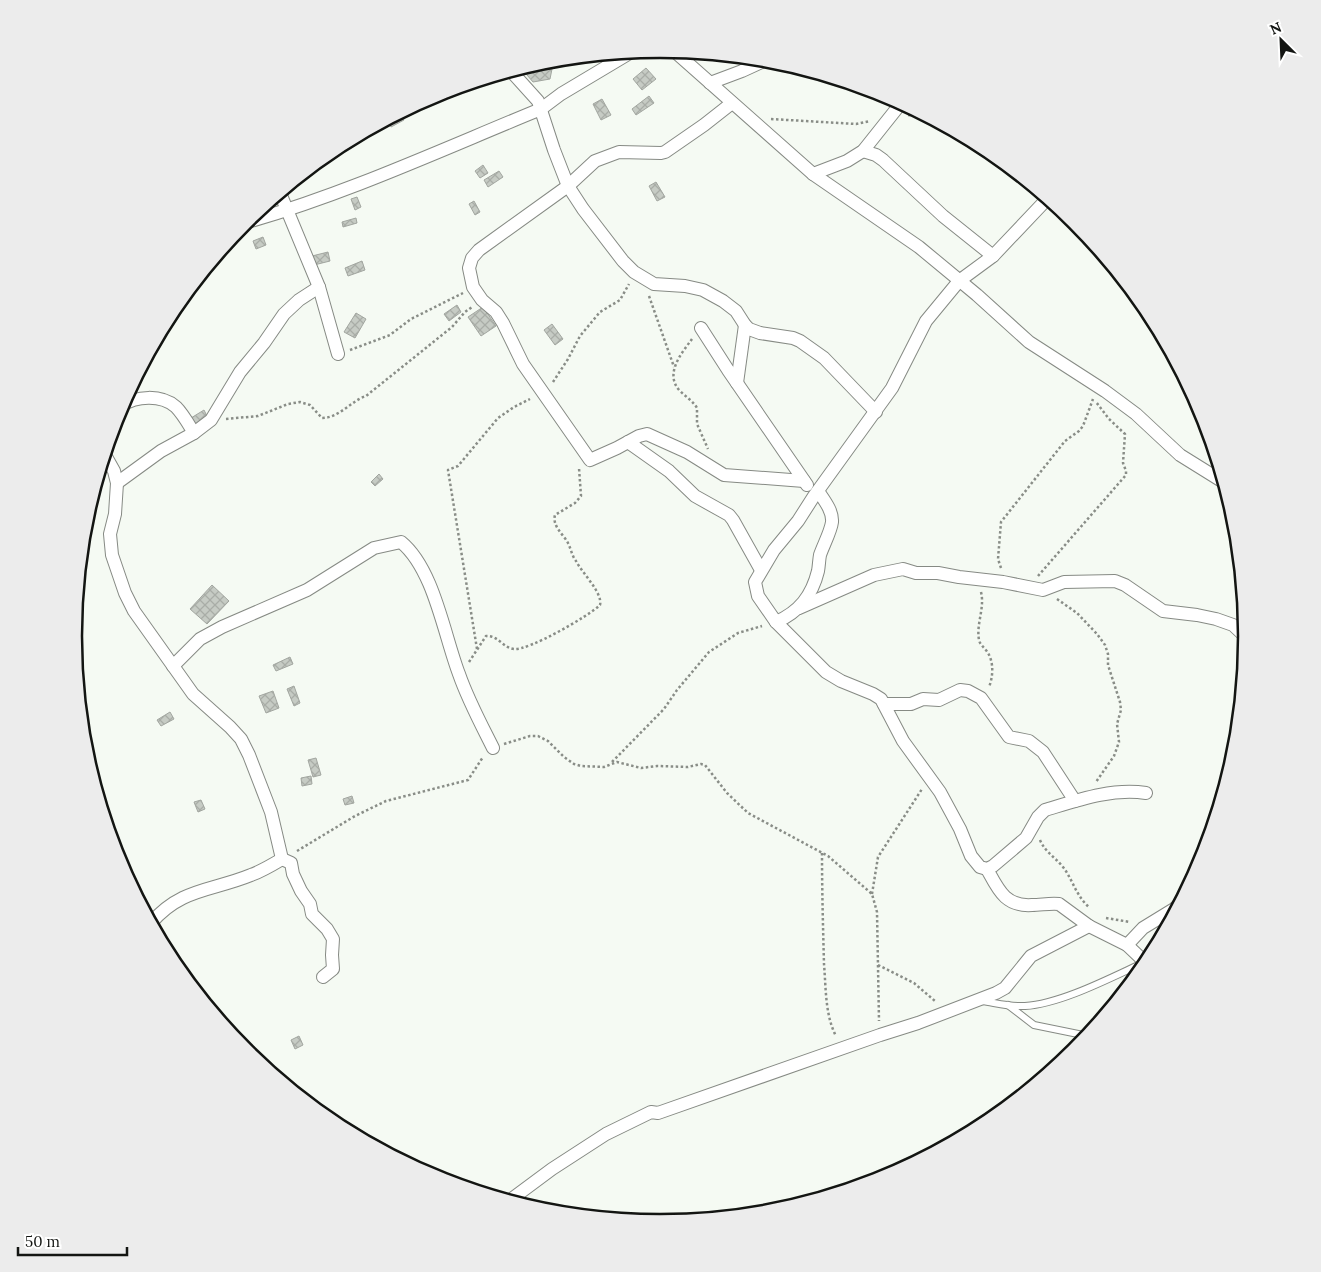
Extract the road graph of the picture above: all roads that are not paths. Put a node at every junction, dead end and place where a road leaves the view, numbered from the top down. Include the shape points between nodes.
1 (683, 59) edge
2 (609, 60) edge
3 (754, 65) edge
4 (516, 76) edge
5 (710, 83) junction
6 (732, 103) junction
7 (896, 108) edge
8 (541, 109) junction
9 (862, 151) junction
10 (813, 174) junction
11 (568, 186) junction
12 (282, 199) edge
13 (1044, 203) edge
14 (286, 211) junction
15 (260, 218) edge
16 (993, 256) junction
17 (959, 280) junction
18 (319, 287) junction
19 (745, 325) junction
20 (701, 328) road end
21 (338, 354) road end
22 (737, 383) junction
23 (133, 400) edge
24 (876, 412) junction
25 (194, 432) junction
26 (628, 442) junction
27 (109, 462) edge
28 (1216, 478) edge
29 (804, 481) junction
30 (117, 483) junction
31 (816, 494) junction
32 (761, 570) junction
33 (799, 608) junction
34 (776, 622) junction
35 (1239, 630) edge
36 (173, 666) junction
37 (884, 704) junction
38 (493, 748) road end
39 (1146, 793) dead end
40 (1080, 800) junction
41 (282, 859) junction
42 (987, 868) junction
43 (1168, 913) edge
44 (156, 918) edge
45 (1089, 926) junction
46 (1127, 945) junction
47 (1139, 961) edge
48 (1132, 970) edge
49 (323, 977) dead end
50 (979, 1000) junction
51 (1007, 1004) junction
52 (1079, 1034) edge
53 (516, 1196) edge

1 - 5 street
2 - 8 street
3 - 5 street
4 - 8 street via 538,101
5 - 6 street
6 - 10 street
6 - 11 street via 665,152 616,152 590,164
7 - 9 street
8 - 11 street
8 - 14 street
9 - 10 street
9 - 16 street via 883,160 943,216
10 - 17 street via 919,247
11 - 19 street via 582,209 637,274 654,284 703,290 736,311
11 - 26 street via 479,250 469,268 473,287 496,312 523,364 591,460
12 - 14 street
13 - 16 street
14 - 15 street
14 - 18 street
16 - 17 street
17 - 24 street via 926,321
17 - 28 street via 1029,342 1136,414 1180,455
18 - 21 street
18 - 25 street via 284,314 240,372 211,420
19 - 22 street
19 - 24 street via 760,333 800,341 824,358
20 - 22 street
22 - 29 street
23 - 25 street via 152,398 176,407
24 - 31 street
25 - 30 street via 161,450
26 - 29 street via 647,434 729,476
26 - 32 street via 663,466 695,496 729,515
27 - 30 street
29 - 31 street
30 - 36 street via 110,534 112,555 131,605
31 - 32 street
31 - 33 street via 830,510 832,522 818,571 808,596
32 - 34 street via 756,582 758,596
33 - 34 street
33 - 35 street via 874,576 903,568 916,573 938,573 1043,590 1064,582 1119,582 1163,611 1216,619
34 - 37 street via 826,672 873,694
36 - 38 street via 200,639 307,590 374,548 401,542 412,550 431,590 459,676
36 - 41 street via 193,694 241,739 271,812
37 - 40 street via 939,700 960,690 974,693 1009,737 1029,741 1043,752
37 - 42 street via 902,742 950,810 971,856 980,867
39 - 40 street via 1110,793
40 - 42 street via 1045,810 1026,838
41 - 44 street via 251,876 185,896
41 - 49 street via 291,863 296,882 310,904 312,914 333,939 333,969
42 - 45 street via 998,889 1012,903 1029,906 1059,904
43 - 46 street via 1139,931
45 - 46 street
45 - 50 street via 1031,956 1005,988
46 - 47 street
48 - 51 lane via 1049,1001 1022,1006
50 - 51 lane
50 - 53 street via 658,1113 650,1112 606,1134
51 - 52 lane via 1034,1025

